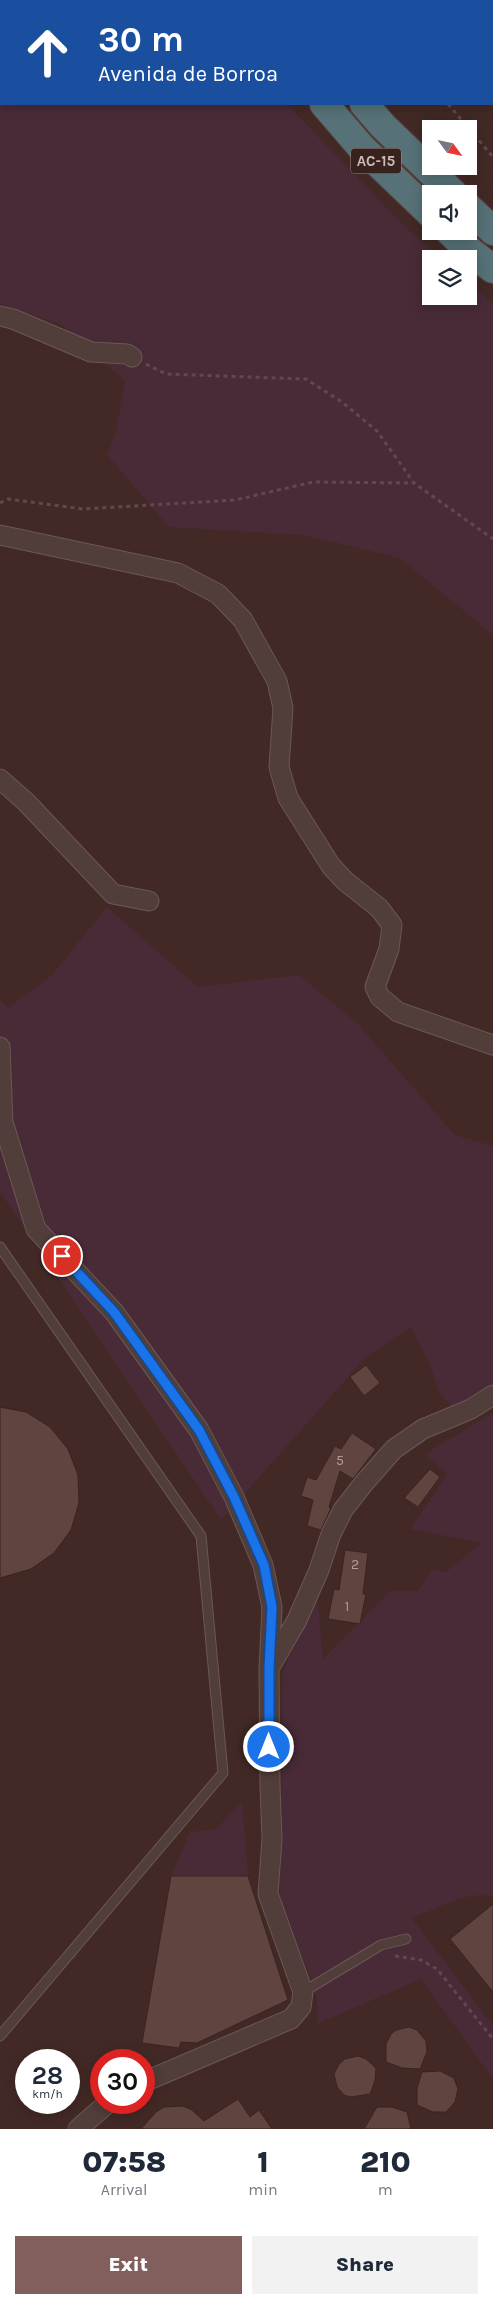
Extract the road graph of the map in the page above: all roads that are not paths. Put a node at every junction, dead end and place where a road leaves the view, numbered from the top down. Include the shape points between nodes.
1 (325, 105) edge
2 (365, 105) edge
3 (445, 185) edge
4 (422, 205) edge
5 (477, 216) edge
6 (493, 231) edge
7 (459, 240) edge
8 (493, 269) edge
9 (0, 316) edge
10 (132, 357) road end
11 (0, 535) edge
12 (0, 779) edge
13 (150, 900) dead end
14 (493, 1045) edge
15 (0, 1047) edge
16 (0, 1247) edge
17 (493, 1395) edge
18 (269, 1669) junction
19 (406, 1939) dead end
20 (303, 1992) junction
21 (0, 2036) edge
22 (155, 2077) edge
23 (95, 2114) edge
24 (78, 2129) edge

1 - 4 highway, AC-15 via 361,146
2 - 3 highway, AC-15
5 - 6 highway
7 - 8 highway
9 - 10 street via 91,352
11 - 14 street via 178,573 218,594 243,620 277,681 283,708 279,766 288,798 330,866 379,908 392,925 389,949 375,987 380,997 398,1012
12 - 13 street via 113,894
15 - 18 street via 3,1122 36,1229 114,1312 199,1430 264,1565 272,1607
16 - 21 lane via 201,1536 223,1773
17 - 18 street via 471,1409 423,1429 394,1449 364,1483 343,1510 297,1620
18 - 20 street via 272,1839 268,1894
19 - 20 lane via 381,1945
20 - 22 street via 301,2007 292,2019
23 - 24 street

